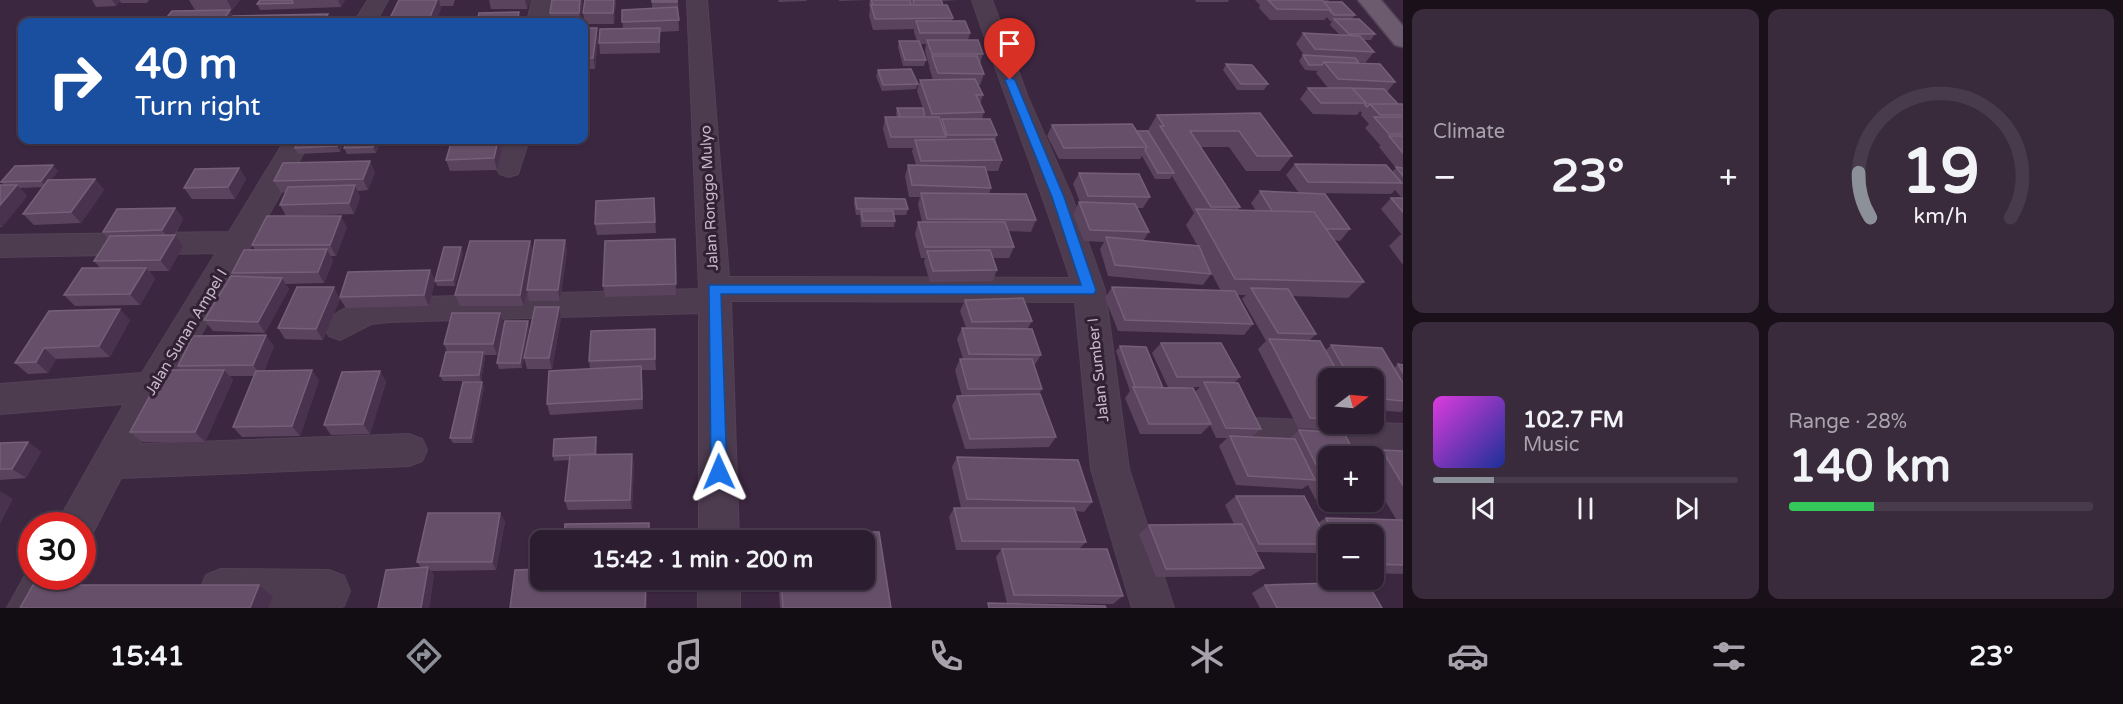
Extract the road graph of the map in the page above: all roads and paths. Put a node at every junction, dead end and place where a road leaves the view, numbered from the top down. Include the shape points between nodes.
1 (378, 0) edge
2 (542, 0) edge
3 (697, 0) edge
4 (982, 0) edge
5 (1369, 0) edge
6 (368, 18) edge
7 (539, 18) edge
8 (1403, 40) edge
9 (296, 144) edge
10 (515, 144) edge
11 (509, 168) dead end
12 (239, 242) junction
13 (0, 246) edge
14 (1089, 290) junction
15 (714, 295) junction
16 (340, 327) dead end
17 (152, 387) junction
18 (0, 399) edge
19 (1253, 435) edge
20 (1403, 440) edge
21 (409, 450) dead end
22 (112, 462) junction
23 (83, 512) edge
24 (719, 530) edge
25 (179, 589) edge
26 (62, 590) edge
27 (719, 590) edge
28 (38, 591) edge
29 (329, 591) dead end
30 (719, 608) edge
31 (1153, 608) edge

1 - 6 street
2 - 7 street
3 - 15 street, Jalan Ronggo Mulyo
4 - 14 street, Jalan Sumber I via 1017,100 1058,197
5 - 8 main road
9 - 12 street, Jalan Sunan Ampel I
10 - 11 street
12 - 13 street
12 - 17 street, Jalan Sunan Ampel I
14 - 15 street
14 - 31 street, Jalan Sumber I via 1110,469
15 - 16 street via 388,310 365,313
15 - 24 street, Jalan Ronggo Mulyo
17 - 18 street
17 - 22 street, Jalan Sunan Ampel I
19 - 20 street
21 - 22 street
22 - 23 street, Jalan Sunan Ampel I
25 - 29 street
26 - 28 street
27 - 30 street

